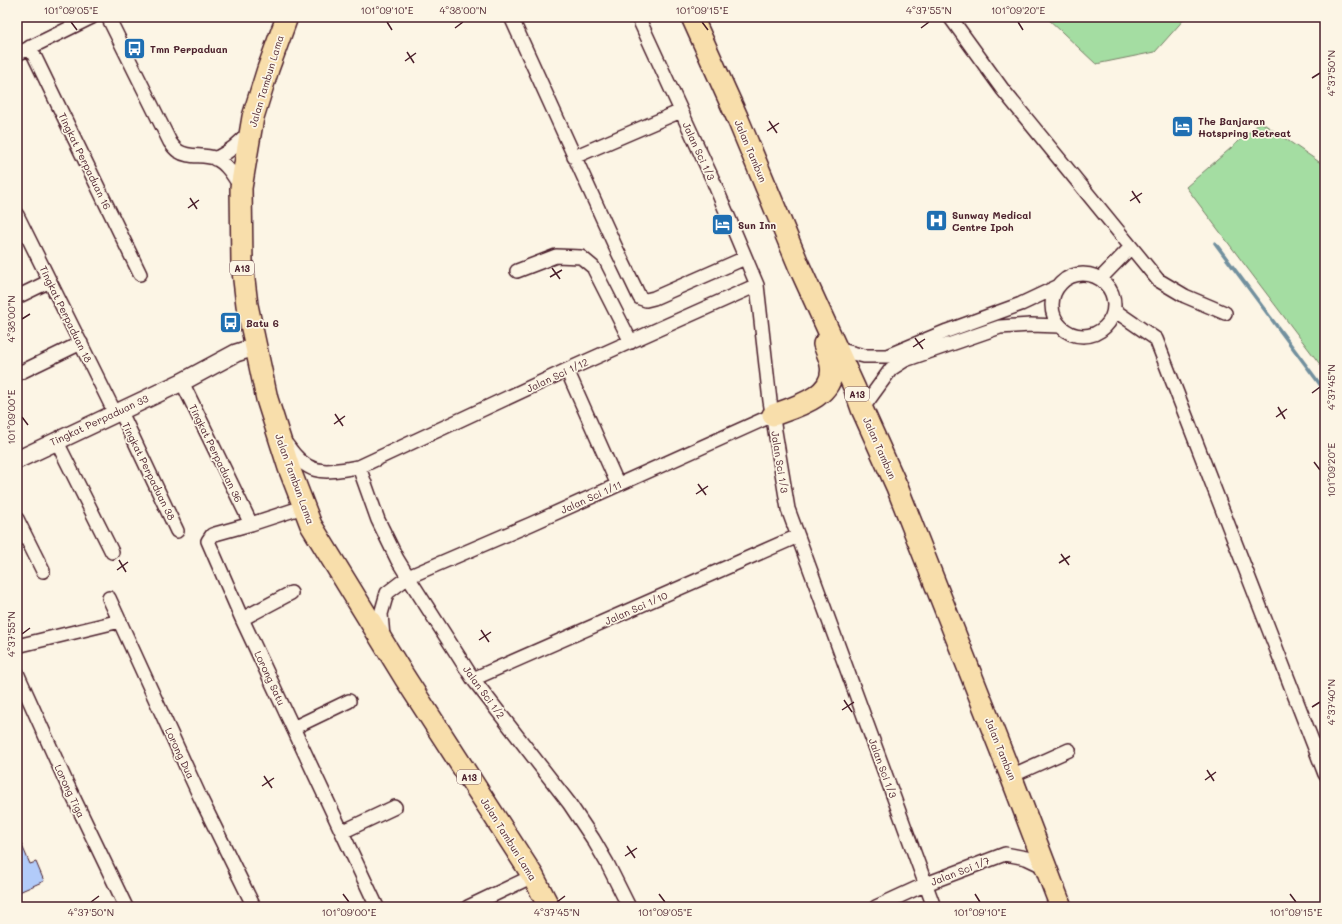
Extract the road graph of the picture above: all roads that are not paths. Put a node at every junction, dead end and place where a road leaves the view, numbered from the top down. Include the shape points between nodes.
1 (92, 17) edge
2 (108, 17) edge
3 (287, 17) edge
4 (638, 17) edge
5 (692, 17) edge
6 (950, 17) edge
7 (511, 18) edge
8 (30, 47) junction
9 (17, 54) edge
10 (681, 111) junction
11 (251, 131) junction
12 (574, 157) junction
13 (215, 158) junction
14 (241, 188) junction
15 (17, 216) edge
16 (1131, 247) junction
17 (745, 258) junction
18 (799, 266) junction
19 (517, 272) dead end
20 (140, 274) dead end
21 (1100, 279) junction
22 (50, 281) junction
23 (757, 285) junction
24 (1058, 287) junction
25 (17, 296) edge
26 (1114, 310) junction
27 (1225, 313) dead end
28 (1059, 326) junction
29 (630, 342) junction
30 (81, 343) junction
31 (255, 347) junction
32 (837, 349) junction
33 (567, 370) junction
34 (17, 374) edge
35 (182, 382) junction
36 (862, 409) junction
37 (117, 412) junction
38 (773, 415) junction
39 (276, 429) junction
40 (56, 440) junction
41 (17, 460) edge
42 (359, 467) junction
43 (618, 485) junction
44 (301, 500) junction
45 (17, 519) edge
46 (251, 524) junction
47 (178, 531) dead end
48 (798, 536) junction
49 (112, 552) dead end
50 (43, 571) dead end
51 (408, 577) junction
52 (291, 593) dead end
53 (109, 598) dead end
54 (242, 619) junction
55 (120, 622) junction
56 (383, 643) junction
57 (17, 646) edge
58 (17, 673) edge
59 (473, 679) junction
60 (349, 701) dead end
61 (293, 728) junction
62 (1069, 750) dead end
63 (1325, 774) edge
64 (1011, 776) junction
65 (395, 807) dead end
66 (342, 832) junction
67 (1045, 867) junction
68 (534, 876) junction
69 (926, 884) junction
70 (126, 907) edge
71 (254, 907) edge
72 (377, 907) edge
73 (468, 907) edge
74 (549, 907) edge
75 (629, 907) edge
76 (876, 907) edge
77 (934, 907) edge
78 (1062, 907) edge

1 - 8 street
2 - 13 street via 170,142 178,151 189,155
3 - 11 main road, Jalan Tambun Lama / A13 via 268,69
4 - 10 street, Jalan Sci 1/3
5 - 18 main road, Jalan Tambun / A13
6 - 16 street via 1003,90
7 - 12 street
8 - 9 street
8 - 20 street, Tingkat Perpaduan 16
10 - 12 street
10 - 17 street, Jalan Sci 1/3
11 - 13 street via 229,152
11 - 14 main road, Jalan Tambun Lama / A13
12 - 17 street via 638,296 643,300 667,293
13 - 14 street via 232,174
14 - 31 main road, Jalan Tambun Lama / A13 via 242,263
15 - 22 street, Tingkat Perpaduan 18
16 - 21 street
16 - 27 street via 1158,280 1185,296
17 - 23 street, Jalan Sci 1/3
18 - 32 main road, Jalan Tambun / A13
18 - 38 main road via 809,304 831,366 830,379 821,394
19 - 29 street via 556,256 581,257 593,267
21 - 24 street via 1082,274 1072,276
21 - 26 street via 1111,292
22 - 25 street
22 - 30 street, Tingkat Perpaduan 18
23 - 29 street, Jalan Sci 1/12
23 - 38 street, Jalan Sci 1/3
24 - 28 street via 1052,307
24 - 32 street via 887,356 864,356
26 - 28 street via 1104,327 1091,335 1076,336
26 - 63 street via 1156,339
28 - 36 street via 1000,327 905,360 892,369
29 - 33 street, Jalan Sci 1/12
30 - 34 street
30 - 37 street, Tingkat Perpaduan 18
31 - 35 street, Tingkat Perpaduan 33 via 236,353
31 - 39 main road, Jalan Tambun Lama / A13
32 - 36 main road, Jalan Tambun / A13
33 - 42 street, Jalan Sci 1/12
33 - 43 street
35 - 37 street, Tingkat Perpaduan 33
35 - 46 street, Tingkat Perpaduan 36
36 - 64 main road, Jalan Tambun / A13 via 897,487
37 - 40 street, Tingkat Perpaduan 33
37 - 47 street, Tingkat Perpaduan 38
38 - 43 street, Jalan Sci 1/11
38 - 48 street, Jalan Sci 1/3 via 788,509
39 - 42 street, Jalan Sci 1/12 via 298,459 309,468 327,472
39 - 44 main road, Jalan Tambun Lama / A13
40 - 41 street, Tingkat Perpaduan 33
40 - 49 street
42 - 51 street, Jalan Sci 1/2 via 378,520
43 - 51 street, Jalan Sci 1/11
44 - 46 street, Lorong Satu
44 - 56 main road, Jalan Tambun Lama / A13 via 322,545
45 - 50 street
46 - 54 street, Lorong Satu via 212,535 208,541
48 - 59 street, Jalan Sci 1/10
48 - 69 street, Jalan Sci 1/3
51 - 56 street, Jalan Sci 1/11 via 388,593 381,614
51 - 59 street, Jalan Sci 1/2
52 - 54 street
53 - 55 street, Lorong Dua
54 - 61 street, Lorong Satu
55 - 57 street
55 - 71 street, Lorong Dua
56 - 68 main road, Jalan Tambun Lama / A13
58 - 70 street, Lorong Tiga
59 - 75 street, Jalan Sci 1/2 via 593,838
60 - 61 street
61 - 66 street, Lorong Satu
62 - 64 street
64 - 67 main road, Jalan Tambun / A13
65 - 66 street
66 - 72 street, Lorong Satu
67 - 69 street, Jalan Sci 1/7 via 1026,858 1005,854
67 - 78 main road, Jalan Tambun
68 - 73 street
68 - 74 main road, Jalan Tambun Lama / A13
69 - 76 street, Jalan Sci 1/7
69 - 77 street, Jalan Sci 1/3

